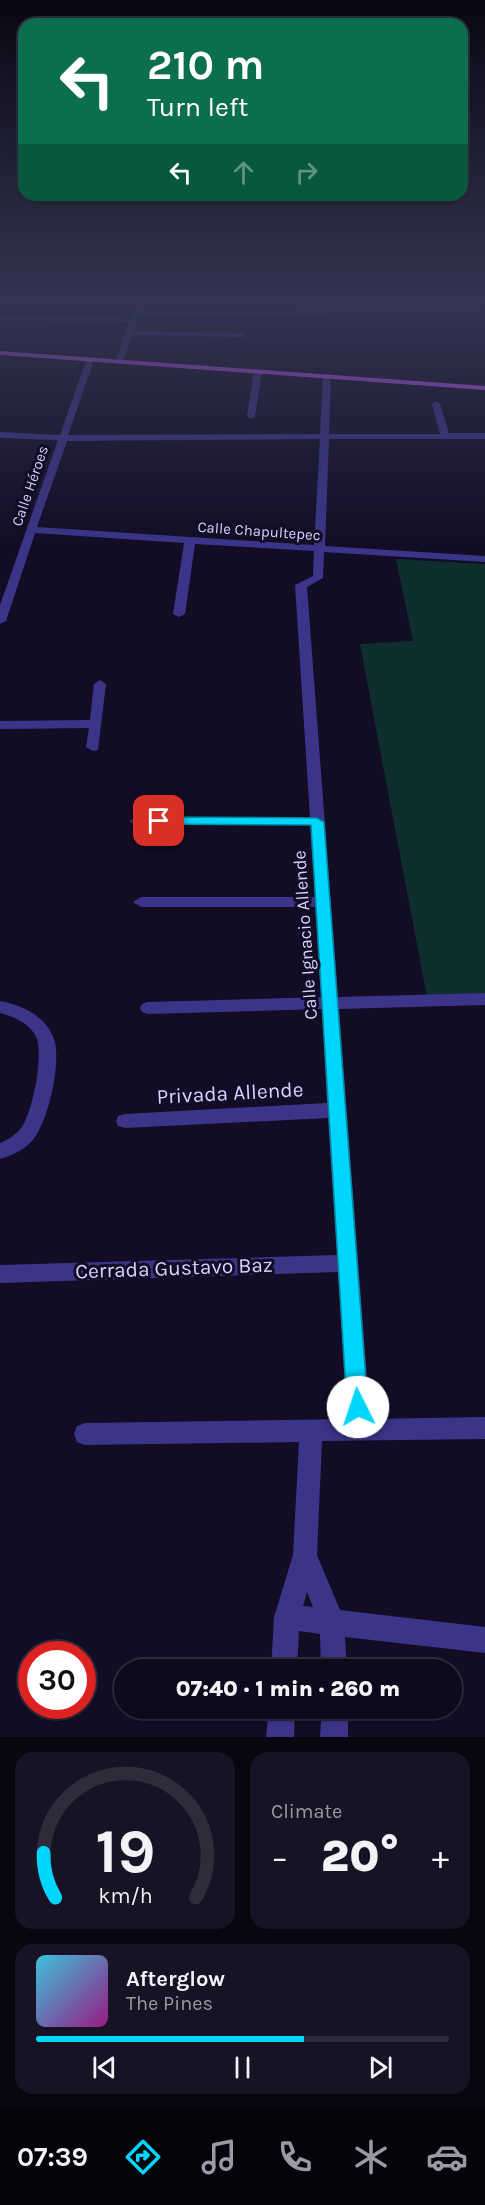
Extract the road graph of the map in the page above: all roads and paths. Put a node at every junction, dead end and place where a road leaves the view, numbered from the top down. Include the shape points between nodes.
1 (82, 383) edge
2 (256, 383) edge
3 (326, 383) edge
4 (420, 383) edge
5 (485, 388) edge
6 (436, 404) dead end
7 (251, 416) dead end
8 (0, 435) edge
9 (322, 436) junction
10 (445, 436) junction
11 (485, 436) edge
12 (62, 438) junction
13 (31, 530) junction
14 (190, 541) junction
15 (320, 550) junction
16 (485, 559) edge
17 (179, 614) dead end
18 (0, 621) edge
19 (100, 684) dead end
20 (94, 724) junction
21 (0, 725) edge
22 (93, 747) dead end
23 (136, 821) dead end
24 (317, 822) junction
25 (141, 902) dead end
26 (322, 902) junction
27 (485, 999) edge
28 (330, 1004) junction
29 (0, 1007) edge
30 (148, 1008) dead end
31 (337, 1110) junction
32 (125, 1121) dead end
33 (0, 1151) edge
34 (348, 1263) junction
35 (0, 1274) edge
36 (485, 1428) edge
37 (311, 1430) junction
38 (359, 1431) junction
39 (85, 1434) dead end
40 (305, 1555) junction
41 (287, 1617) junction
42 (332, 1623) junction
43 (485, 1640) edge
44 (285, 1659) edge
45 (334, 1659) edge
46 (281, 1719) edge
47 (335, 1719) edge
48 (280, 1737) edge
49 (334, 1737) edge

1 - 12 street, Calle Héroes
2 - 7 street
3 - 9 street, Calle Ignacio Allende
4 - 5 main road
6 - 10 street
8 - 12 street
9 - 10 street
9 - 12 street
9 - 15 street, Calle Ignacio Allende
10 - 11 street
12 - 13 street, Calle Héroes
13 - 14 street, Calle Chapultepec
13 - 18 street, Calle Héroes
14 - 15 street, Calle Chapultepec
14 - 17 street
15 - 16 street, Calle Chapultepec
15 - 24 street, Calle Ignacio Allende via 318,578 301,585
19 - 20 street
20 - 21 street
20 - 22 street
23 - 24 street
24 - 26 street, Calle Ignacio Allende
25 - 26 street
26 - 28 street, Calle Ignacio Allende
27 - 28 street
28 - 30 street
28 - 31 street, Calle Ignacio Allende
29 - 33 street via 12,1008 35,1022 46,1040 49,1069 29,1131 10,1149
31 - 32 street, Privada Allende
31 - 34 street, Calle Ignacio Allende
34 - 35 street, Cerrada Gustavo Baz
34 - 38 street, Calle Ignacio Allende
36 - 38 street
37 - 38 street
37 - 39 street
37 - 40 street
40 - 41 street
40 - 42 street
41 - 42 street
41 - 44 street
42 - 43 street
42 - 45 street
46 - 48 street
47 - 49 street

